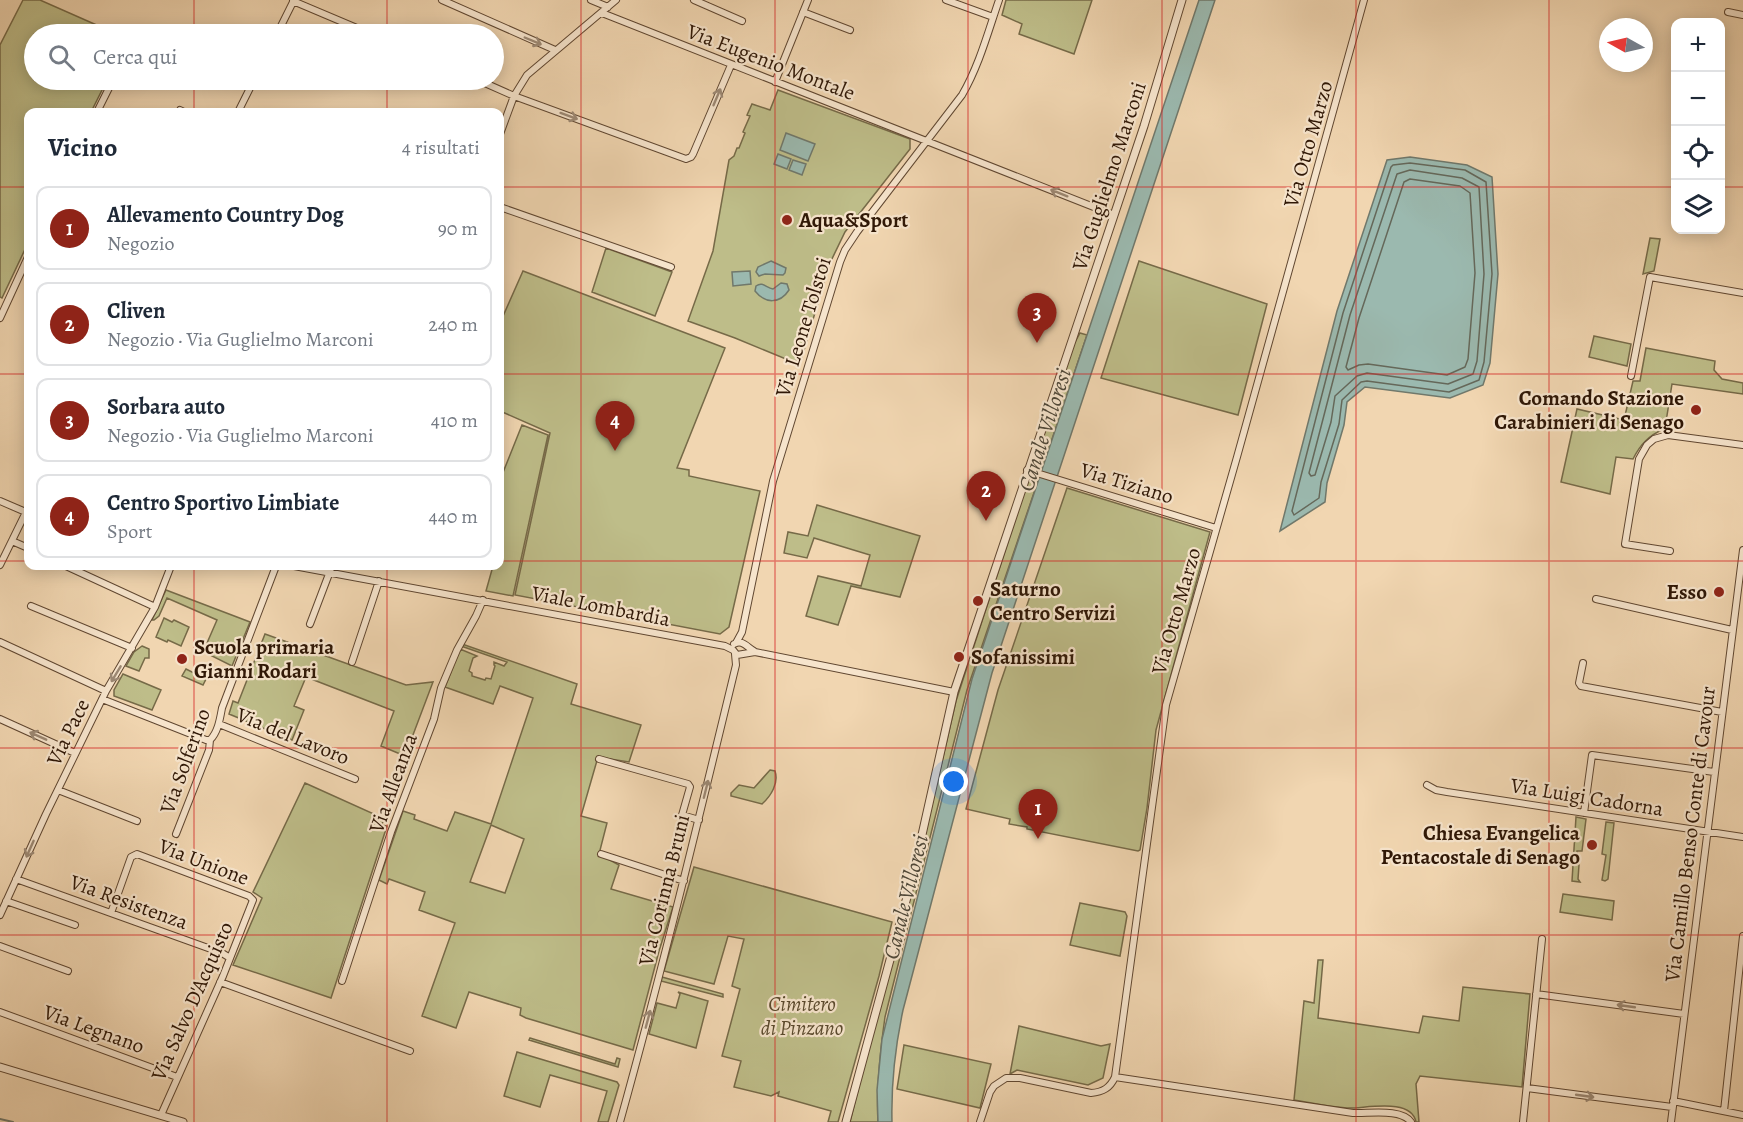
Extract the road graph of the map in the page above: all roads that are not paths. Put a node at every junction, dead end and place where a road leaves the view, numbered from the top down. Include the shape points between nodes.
1 (442, 0) edge
2 (591, 0) edge
3 (616, 0) edge
4 (694, 0) edge
5 (808, 0) edge
6 (945, 0) edge
7 (999, 0) edge
8 (1182, 0) edge
9 (1364, 0) edge
10 (293, 1) edge
11 (608, 8) junction
12 (803, 12) junction
13 (1728, 12) dead end
14 (602, 13) junction
15 (1743, 15) edge
16 (993, 17) junction
17 (742, 21) dead end
18 (282, 24) edge
19 (347, 24) edge
20 (496, 24) edge
21 (504, 27) edge
22 (850, 30) dead end
23 (555, 50) junction
24 (731, 65) junction
25 (775, 82) junction
26 (108, 90) edge
27 (249, 90) edge
28 (500, 90) edge
29 (514, 96) junction
30 (99, 108) edge
31 (240, 108) edge
32 (504, 123) edge
33 (928, 141) junction
34 (504, 208) edge
35 (1114, 215) junction
36 (24, 266) edge
37 (671, 267) dead end
38 (1743, 293) edge
39 (0, 318) edge
40 (1631, 376) dead end
41 (1743, 445) edge
42 (1028, 470) junction
43 (0, 501) edge
44 (24, 510) edge
45 (24, 518) edge
46 (1216, 528) junction
47 (12, 541) junction
48 (24, 546) edge
49 (1743, 550) edge
50 (1670, 551) dead end
51 (0, 565) edge
52 (75, 570) edge
53 (169, 570) edge
54 (274, 570) edge
55 (331, 570) edge
56 (335, 570) edge
57 (379, 581) junction
58 (1596, 599) dead end
59 (483, 600) junction
60 (31, 606) dead end
61 (155, 607) junction
62 (310, 624) dead end
63 (1732, 630) junction
64 (742, 632) junction
65 (0, 642) edge
66 (744, 644) junction
67 (132, 648) junction
68 (738, 650) junction
69 (755, 652) junction
70 (352, 662) dead end
71 (1583, 663) dead end
72 (106, 691) junction
73 (954, 692) junction
74 (102, 699) junction
75 (1722, 712) junction
76 (0, 719) edge
77 (219, 724) junction
78 (210, 740) junction
79 (75, 753) junction
80 (599, 759) dead end
81 (1714, 772) junction
82 (355, 779) dead end
83 (1427, 785) dead end
84 (58, 790) junction
85 (1584, 813) junction
86 (699, 820) junction
87 (137, 821) dead end
88 (1707, 831) junction
89 (176, 834) dead end
90 (1743, 837) edge
91 (601, 854) dead end
92 (16, 879) junction
93 (684, 881) junction
94 (253, 900) joint
95 (6, 901) junction
96 (111, 913) junction
97 (0, 915) edge
98 (75, 925) dead end
99 (1743, 936) edge
100 (1542, 939) dead end
101 (0, 946) edge
102 (230, 958) junction
103 (68, 971) dead end
104 (342, 981) dead end
105 (220, 982) junction
106 (1536, 994) junction
107 (0, 1012) edge
108 (1684, 1014) junction
109 (410, 1051) dead end
110 (0, 1067) edge
111 (177, 1077) junction
112 (1115, 1077) junction
113 (1527, 1088) junction
114 (1673, 1104) junction
115 (1724, 1111) junction
116 (161, 1115) junction
117 (1743, 1115) edge
118 (183, 1122) edge
119 (620, 1122) edge
120 (846, 1122) edge
121 (980, 1122) edge
122 (1411, 1122) edge
123 (1523, 1122) edge
124 (1671, 1122) edge

1 -> 20 street
2 - 11 street
3 - 11 street
4 - 17 street
5 - 12 street
6 - 16 street
7 - 16 street, Via Leone Tolstoi
8 - 35 street, Via Guglielmo Marconi
9 - 46 street, Via Otto Marzo
10 - 18 street
10 - 19 street
11 - 14 street
12 - 22 street
12 - 25 street
13 - 15 street
14 - 23 street
14 - 24 street, Via Eugenio Montale
16 - 33 street, Via Leone Tolstoi via 971,80
21 -> 23 street
23 - 29 street via 527,75
24 - 25 street, Via Eugenio Montale
29 -> 24 street via 686,159 693,154
25 - 33 street, Via Eugenio Montale
26 - 30 street
27 - 31 street
28 - 29 street
29 - 32 street
35 -> 33 street, Via Eugenio Montale
33 - 64 street, Via Leone Tolstoi via 857,232 840,262 773,481
34 - 37 street
35 - 42 street, Via Guglielmo Marconi
36 - 39 street
38 - 40 street via 1650,277
41 - 50 street via 1668,435 1647,445 1639,459 1625,544
42 - 46 street, Via Tiziano
42 - 73 street, Via Guglielmo Marconi
43 - 44 street
45 - 47 street
46 - 112 street, Via Otto Marzo via 1164,716
47 - 48 street
47 - 51 street
49 - 63 street, Via Camillo Benso Conte di Cavour
52 - 61 street
53 - 61 street, Via Pace
54 - 77 street, Via Solferino
55 - 62 street
56 - 57 street, Viale Lombardia
57 - 59 street, Viale Lombardia
57 - 70 street
58 - 63 street
59 - 68 street, Viale Lombardia
59 - 104 street, Via Alleanza via 441,688 434,719 391,832
60 - 67 street
61 - 67 street, Via Pace
63 - 75 street, Via Camillo Benso Conte di Cavour
64 - 66 street, Via Leone Tolstoi
64 - 68 street, Via Leone Tolstoi
65 - 72 street
66 - 68 street, Via Leone Tolstoi via 746,649
66 - 69 street
67 -> 72 street, Via Pace
68 - 69 street
86 -> 68 street, Via Corinna Bruni
69 - 73 street
71 - 75 street via 1581,686
72 - 74 street, Via Pace
73 - 120 street, Via Guglielmo Marconi via 911,883
74 - 78 street, Via del Lavoro
74 - 79 street, Via Pace
75 - 81 street, Via Camillo Benso Conte di Cavour
79 -> 76 street
77 - 78 street, Via Solferino
77 - 82 street, Via del Lavoro
78 - 89 street, Via Solferino
79 - 84 street, Via Pace
80 - 86 street via 688,784 682,815
81 - 85 street via 1592,755
81 - 88 street, Via Camillo Benso Conte di Cavour
83 - 85 street, Via Luigi Cadorna via 1447,792
84 - 87 street
84 -> 92 street, Via Pace
85 - 88 street, Via Luigi Cadorna
86 - 93 street, Via Corinna Bruni
88 - 90 street, Via Luigi Cadorna
88 - 108 street, Via Camillo Benso Conte di Cavour
91 - 93 street
92 - 95 street, Via Pace
92 - 96 street, Via Resistenza
119 -> 93 street, Via Corinna Bruni
94 - 96 street, Via Unione via 137,854 131,857
94 - 102 street, Via Salvo D'Acquisto
95 - 97 street, Via Pace
95 - 98 street
96 - 102 street, Via Resistenza
99 - 115 street
100 - 106 street
101 - 103 street
102 - 105 street, Via Salvo D'Acquisto
105 - 109 street
105 - 111 street, Via Salvo D'Acquisto
108 -> 106 street
106 - 113 street
107 - 111 street, Via Legnano
108 - 114 street, Via Camillo Benso Conte di Cavour
110 - 116 street
111 - 116 street, Via Salvo D'Acquisto
112 - 121 street via 1100,1093 1020,1077 1006,1078 990,1092
112 - 122 street via 1353,1113 1404,1116
113 -> 114 street
113 - 123 street
114 - 115 street
114 - 124 street, Via Camillo Benso Conte di Cavour
115 - 117 street
116 - 118 street

